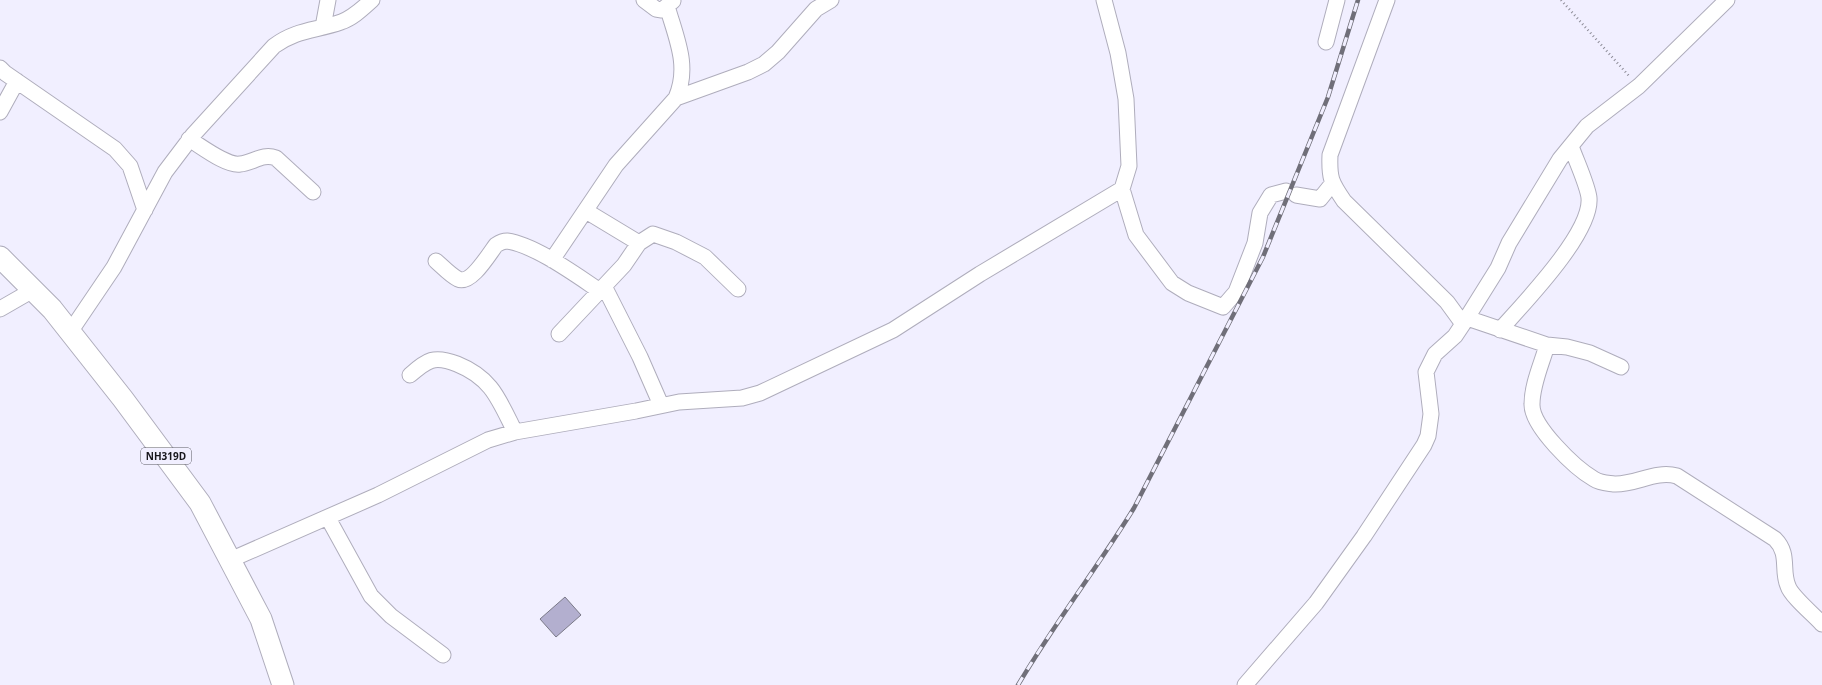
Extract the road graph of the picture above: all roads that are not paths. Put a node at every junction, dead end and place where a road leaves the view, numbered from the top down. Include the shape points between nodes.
1 (328, 0) edge
2 (372, 0) edge
3 (644, 0) edge
4 (831, 0) edge
5 (1104, 0) edge
6 (1337, 0) edge
7 (1387, 0) edge
8 (1728, 0) edge
9 (670, 3) edge
10 (323, 27) junction
11 (1326, 42) dead end
12 (0, 68) edge
13 (17, 81) junction
14 (676, 98) junction
15 (0, 112) edge
16 (190, 139) junction
17 (1571, 146) junction
18 (1332, 184) junction
19 (1122, 189) junction
20 (313, 192) dead end
21 (144, 210) junction
22 (586, 211) junction
23 (639, 243) junction
24 (0, 257) edge
25 (436, 260) dead end
26 (552, 260) junction
27 (602, 289) junction
28 (738, 289) dead end
29 (33, 290) junction
30 (0, 309) edge
31 (1465, 322) junction
32 (1500, 330) junction
33 (70, 332) junction
34 (559, 334) dead end
35 (1547, 345) junction
36 (1621, 367) dead end
37 (410, 375) dead end
38 (661, 406) junction
39 (516, 432) junction
40 (328, 518) junction
41 (230, 560) junction
42 (1822, 624) edge
43 (443, 655) dead end
44 (283, 685) edge
45 (1245, 685) edge

1 - 10 street
2 - 10 street via 343,22
3 - 9 street via 656,9 662,10
4 - 14 street via 816,10 764,64
5 - 19 street via 1118,53 1126,99 1129,166
6 - 11 street
7 - 18 street via 1330,155 1329,174
8 - 17 street via 1638,86 1587,126
9 - 14 street via 683,61 682,85
10 - 16 street via 298,32 274,46
12 - 13 street
13 - 15 street
13 - 21 street via 115,149 130,166
14 - 22 street via 616,165
16 - 20 street via 229,163 238,165 262,156 276,158
16 - 21 street via 165,172
17 - 31 street via 1560,159 1509,243 1498,268
17 - 32 street via 1589,197 1587,216 1573,241 1543,282
18 - 19 street via 1320,199 1291,193 1271,196 1260,213 1255,243 1236,292 1223,307 1188,293 1172,282 1136,235
18 - 31 street via 1344,201
19 - 38 street via 892,330 760,393 742,398 679,402
21 - 33 street via 114,267
22 - 23 street
22 - 26 street
23 - 27 street via 624,266
23 - 28 street via 653,234 676,242 705,257
24 - 29 highway, NH319D
25 - 26 street via 462,280 473,274 501,242 507,241 530,248
26 - 27 street
27 - 34 street
27 - 38 street via 640,357
29 - 30 street
29 - 33 highway, NH319D
31 - 32 street
31 - 45 street via 1455,336 1435,354 1426,372 1431,414 1424,445 1316,604
32 - 35 street
33 - 41 highway, NH319D via 200,503
35 - 36 street via 1590,353
35 - 42 street via 1532,404 1533,413 1557,449 1593,479 1603,483 1617,484 1663,474 1677,476 1775,539 1784,554 1788,586
37 - 39 street via 425,362 434,359 447,360 470,369 490,386
38 - 39 street
39 - 40 street via 488,440 378,496
40 - 41 street
40 - 43 street via 371,596 391,616
41 - 44 highway, NH319D via 261,619

